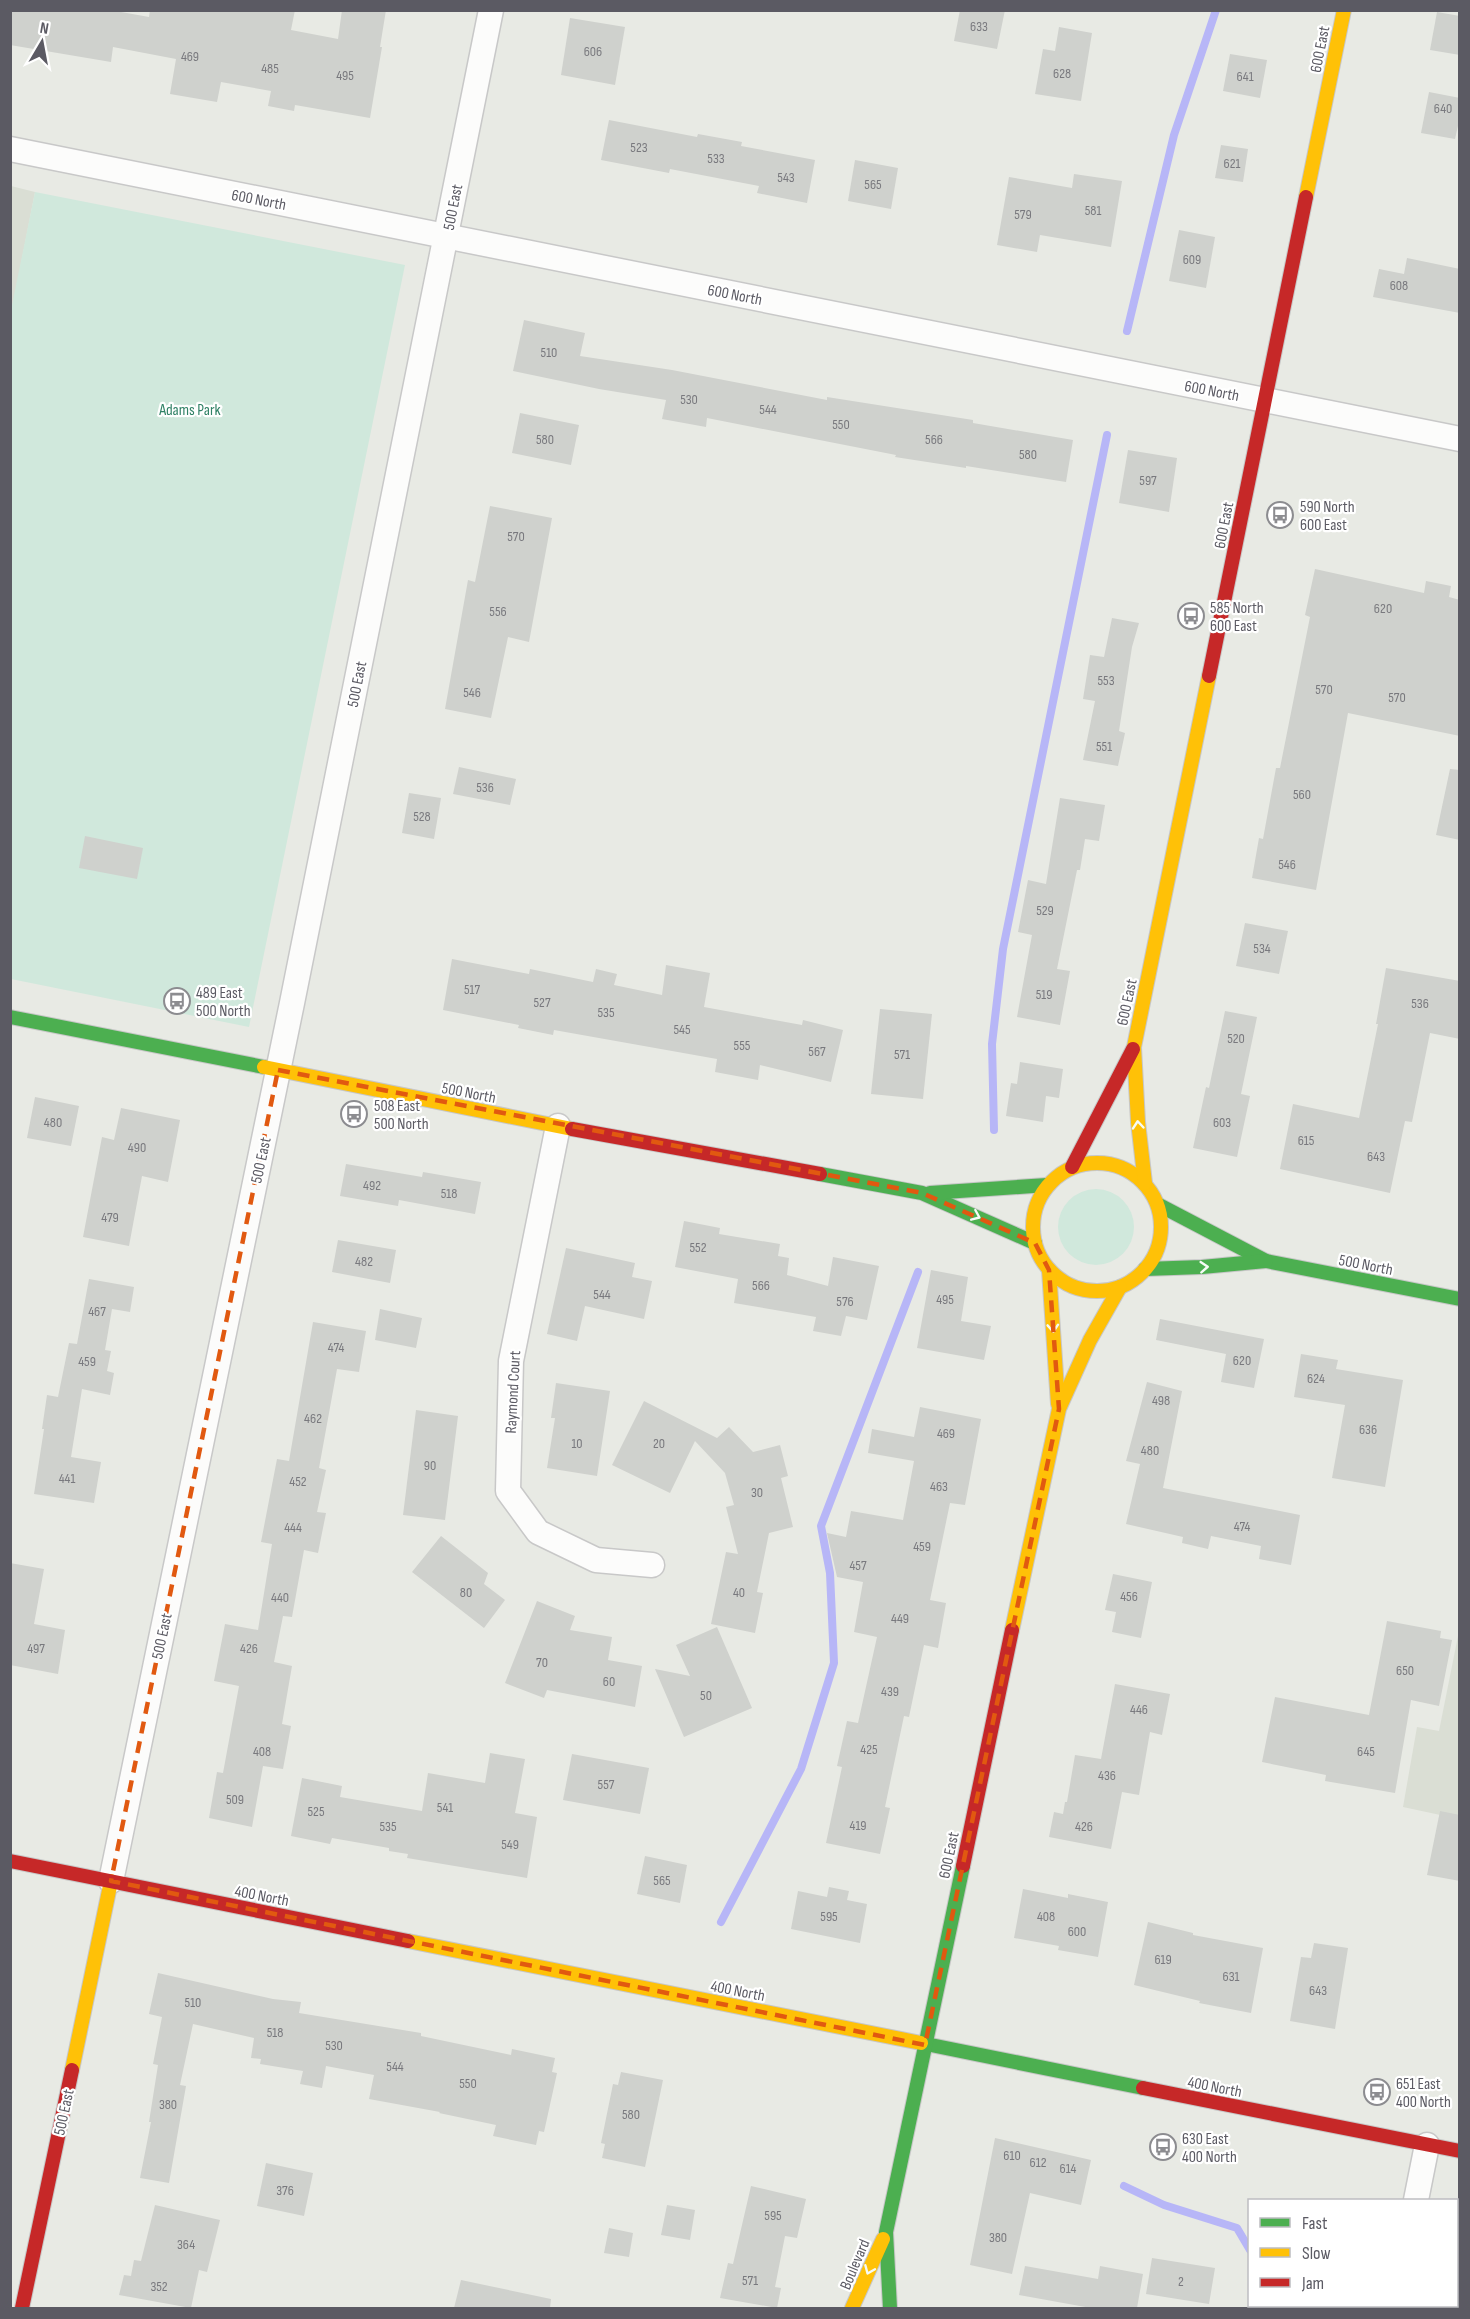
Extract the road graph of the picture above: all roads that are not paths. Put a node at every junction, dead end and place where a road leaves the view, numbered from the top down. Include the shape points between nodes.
1 (491, 10) edge
2 (1344, 10) edge
3 (10, 149) edge
4 (446, 236) junction
5 (1265, 400) junction
6 (1460, 439) edge
7 (10, 1017) edge
8 (1134, 1047) junction
9 (278, 1070) junction
10 (558, 1126) junction
11 (1072, 1167) junction
12 (1144, 1183) junction
13 (1047, 1185) junction
14 (922, 1193) junction
15 (1159, 1205) junction
16 (1035, 1243) junction
17 (1266, 1261) junction
18 (1145, 1269) junction
19 (1049, 1270) junction
20 (1120, 1287) junction
21 (1460, 1299) edge
22 (1059, 1409) junction
23 (652, 1564) dead end
24 (10, 1861) edge
25 (111, 1881) junction
26 (925, 2045) junction
27 (1427, 2145) junction
28 (1460, 2151) edge
29 (1416, 2199) edge
30 (886, 2232) junction
31 (22, 2308) edge
32 (852, 2308) edge
33 (890, 2308) edge

1 - 4 street, 500 East
2 - 5 main road, 600 East
3 - 4 street, 600 North
4 - 5 street, 600 North
4 - 9 street, 500 East
5 - 6 street, 600 North
5 - 8 main road, 600 East
7 - 9 main road, 500 North
8 - 11 main road, 600 East
12 -> 8 main road, 600 East
9 - 10 main road, 500 North
9 - 25 street, 500 East
10 - 14 main road, 500 North
10 - 23 street, Raymond Court via 511,1361 508,1491 538,1532 596,1560
11 - 12 main road via 1094,1162 1119,1166
11 - 13 main road
12 - 15 main road
13 - 14 main road, 500 North
13 - 16 main road via 1035,1206
14 -> 16 main road, 500 North
15 - 17 main road, 500 North
15 - 18 main road via 1161,1236
16 - 19 main road
18 -> 17 main road, 500 North
17 - 21 main road, 500 North
18 - 20 main road
19 - 20 main road via 1068,1285 1089,1291
19 -> 22 main road, 600 East
20 - 22 main road, 600 East via 1090,1340
22 - 26 main road, 600 East
24 - 25 main road, 400 North
25 - 26 main road, 400 North
25 - 31 main road, 500 East
26 - 27 main road, 400 North
26 - 30 main road, 600 East
27 - 28 main road, 400 North
27 - 29 street
30 -> 32 main road, Boulevard
30 - 33 main road, 600 East

